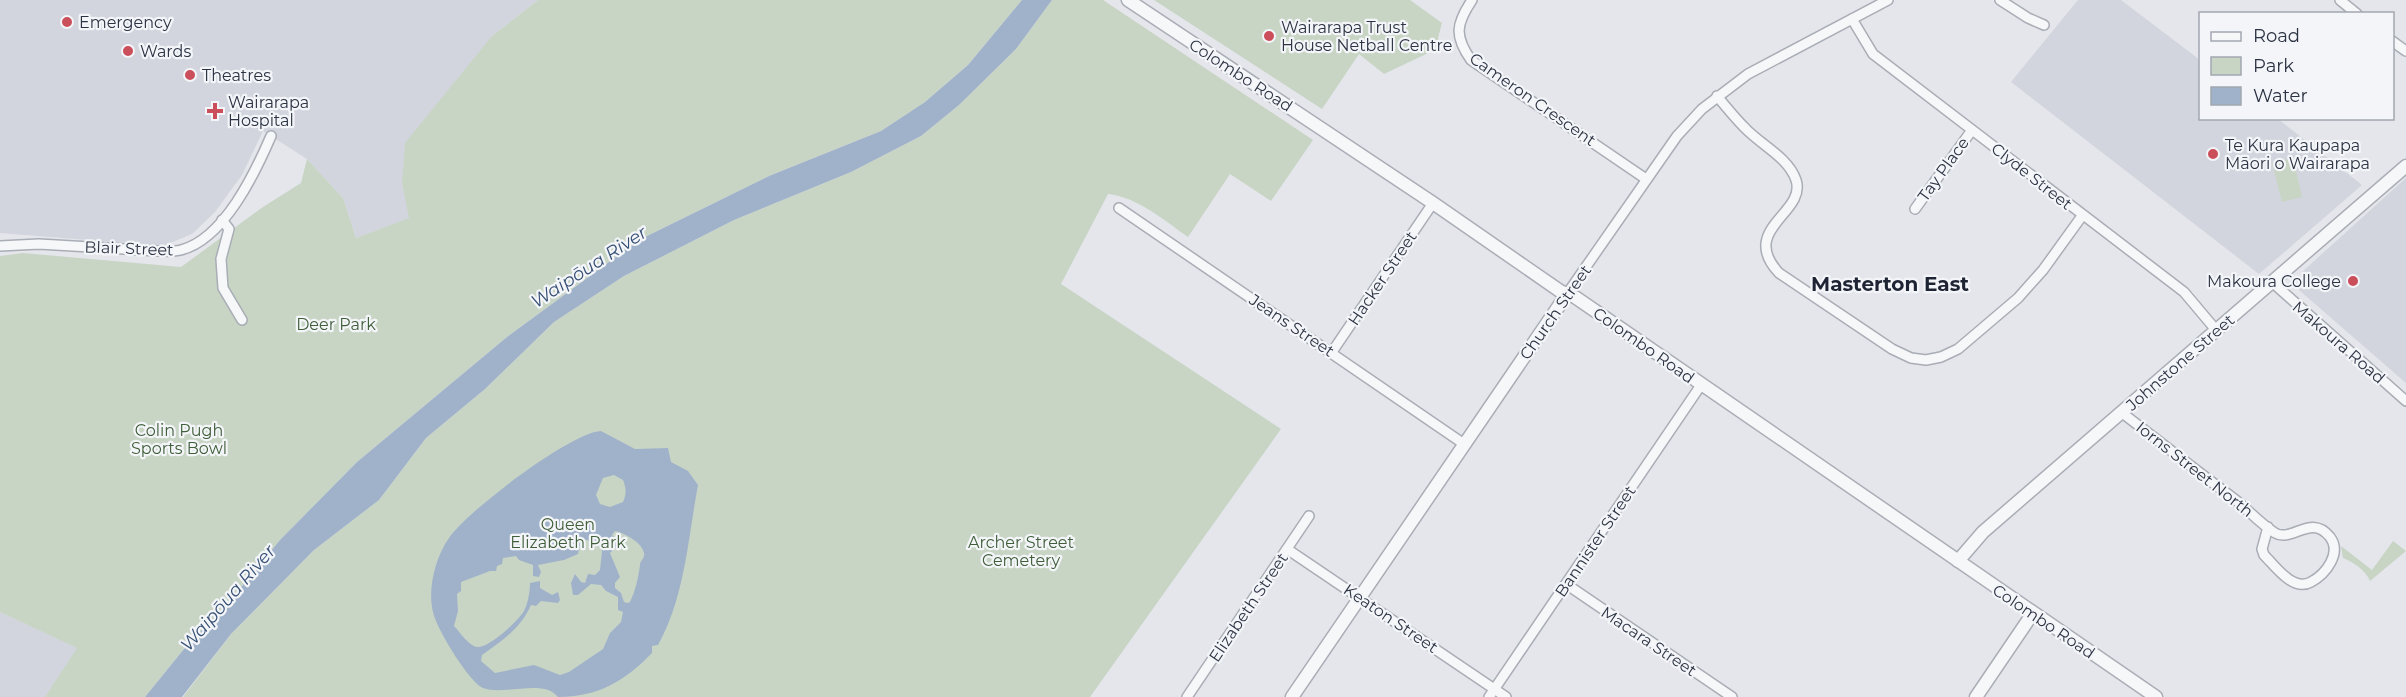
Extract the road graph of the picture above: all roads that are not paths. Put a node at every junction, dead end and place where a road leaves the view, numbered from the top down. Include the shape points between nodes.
1 (1128, 0) edge
2 (1472, 0) edge
3 (1888, 0) edge
4 (2000, 0) edge
5 (2340, 0) edge
6 (2355, 12) edge
7 (1852, 19) junction
8 (2044, 25) dead end
9 (1718, 96) junction
10 (1972, 130) junction
11 (271, 136) dead end
12 (2406, 166) edge
13 (1646, 178) junction
14 (1433, 203) junction
15 (1119, 208) dead end
16 (1915, 209) dead end
17 (2082, 216) junction
18 (222, 220) junction
19 (0, 246) edge
20 (2272, 283) junction
21 (1567, 294) junction
22 (242, 320) dead end
23 (2216, 330) junction
24 (1332, 352) junction
25 (1701, 385) junction
26 (2406, 401) edge
27 (2121, 412) junction
28 (1464, 444) junction
29 (1309, 516) dead end
30 (2268, 527) junction
31 (1287, 549) junction
32 (1958, 561) junction
33 (1566, 584) junction
34 (1360, 597) junction
35 (2033, 613) junction
36 (1491, 693) edge
37 (1187, 697) edge
38 (1292, 697) edge
39 (1506, 697) edge
40 (1732, 697) edge
41 (1976, 697) edge
42 (2156, 697) edge

1 - 14 street, Colombo Road
2 - 13 street, Cameron Crescent via 1458,33 1472,60
3 - 7 street, Church Street
4 - 8 street
5 - 6 street
7 - 9 street, Church Street via 1748,74
7 - 10 street, Clyde Street via 1873,54
9 - 13 street, Church Street via 1677,136
9 - 17 street via 1746,129 1784,162 1797,183 1794,196 1768,236 1765,249 1769,262 1779,273 1911,358 1926,360 1958,349 2018,298
10 - 16 street, Tay Place
10 - 17 street, Clyde Street
11 - 18 street, Blair Street via 248,185
12 - 20 street, Johnstone Street
13 - 21 street, Church Street
14 - 21 street, Colombo Road
14 - 24 street, Hacker Street
15 - 24 street, Jeans Street
17 - 23 street, Clyde Street via 2184,292
18 - 19 street, Blair Street via 197,242 173,251 39,244
18 - 22 street via 229,229 221,259 223,288
20 - 23 street, Johnstone Street
20 - 26 street, Makoura Road
21 - 25 street, Colombo Road
21 - 28 street, Church Street
23 - 27 street, Johnstone Street
24 - 28 street, Jeans Street
25 - 32 street, Colombo Road
25 - 33 street, Bannister Street
27 - 30 street, Iorns Street North
27 - 32 street, Johnstone Street via 1983,532
28 - 34 street, Church Street
29 - 31 street, Elizabeth Street
30 - 30 street, Iorns Street North via 2284,535 2301,528 2318,529 2330,537 2334,557 2318,578 2304,585 2295,583 2264,555
31 - 34 street, Keaton Street
31 - 37 street, Elizabeth Street
32 - 35 street, Colombo Road
33 - 36 street, Bannister Street
33 - 40 street, Macara Street
34 - 36 street, Keaton Street
34 - 38 street, Church Street
35 - 41 street
35 - 42 street, Colombo Road
36 - 39 street, Keaton Street

